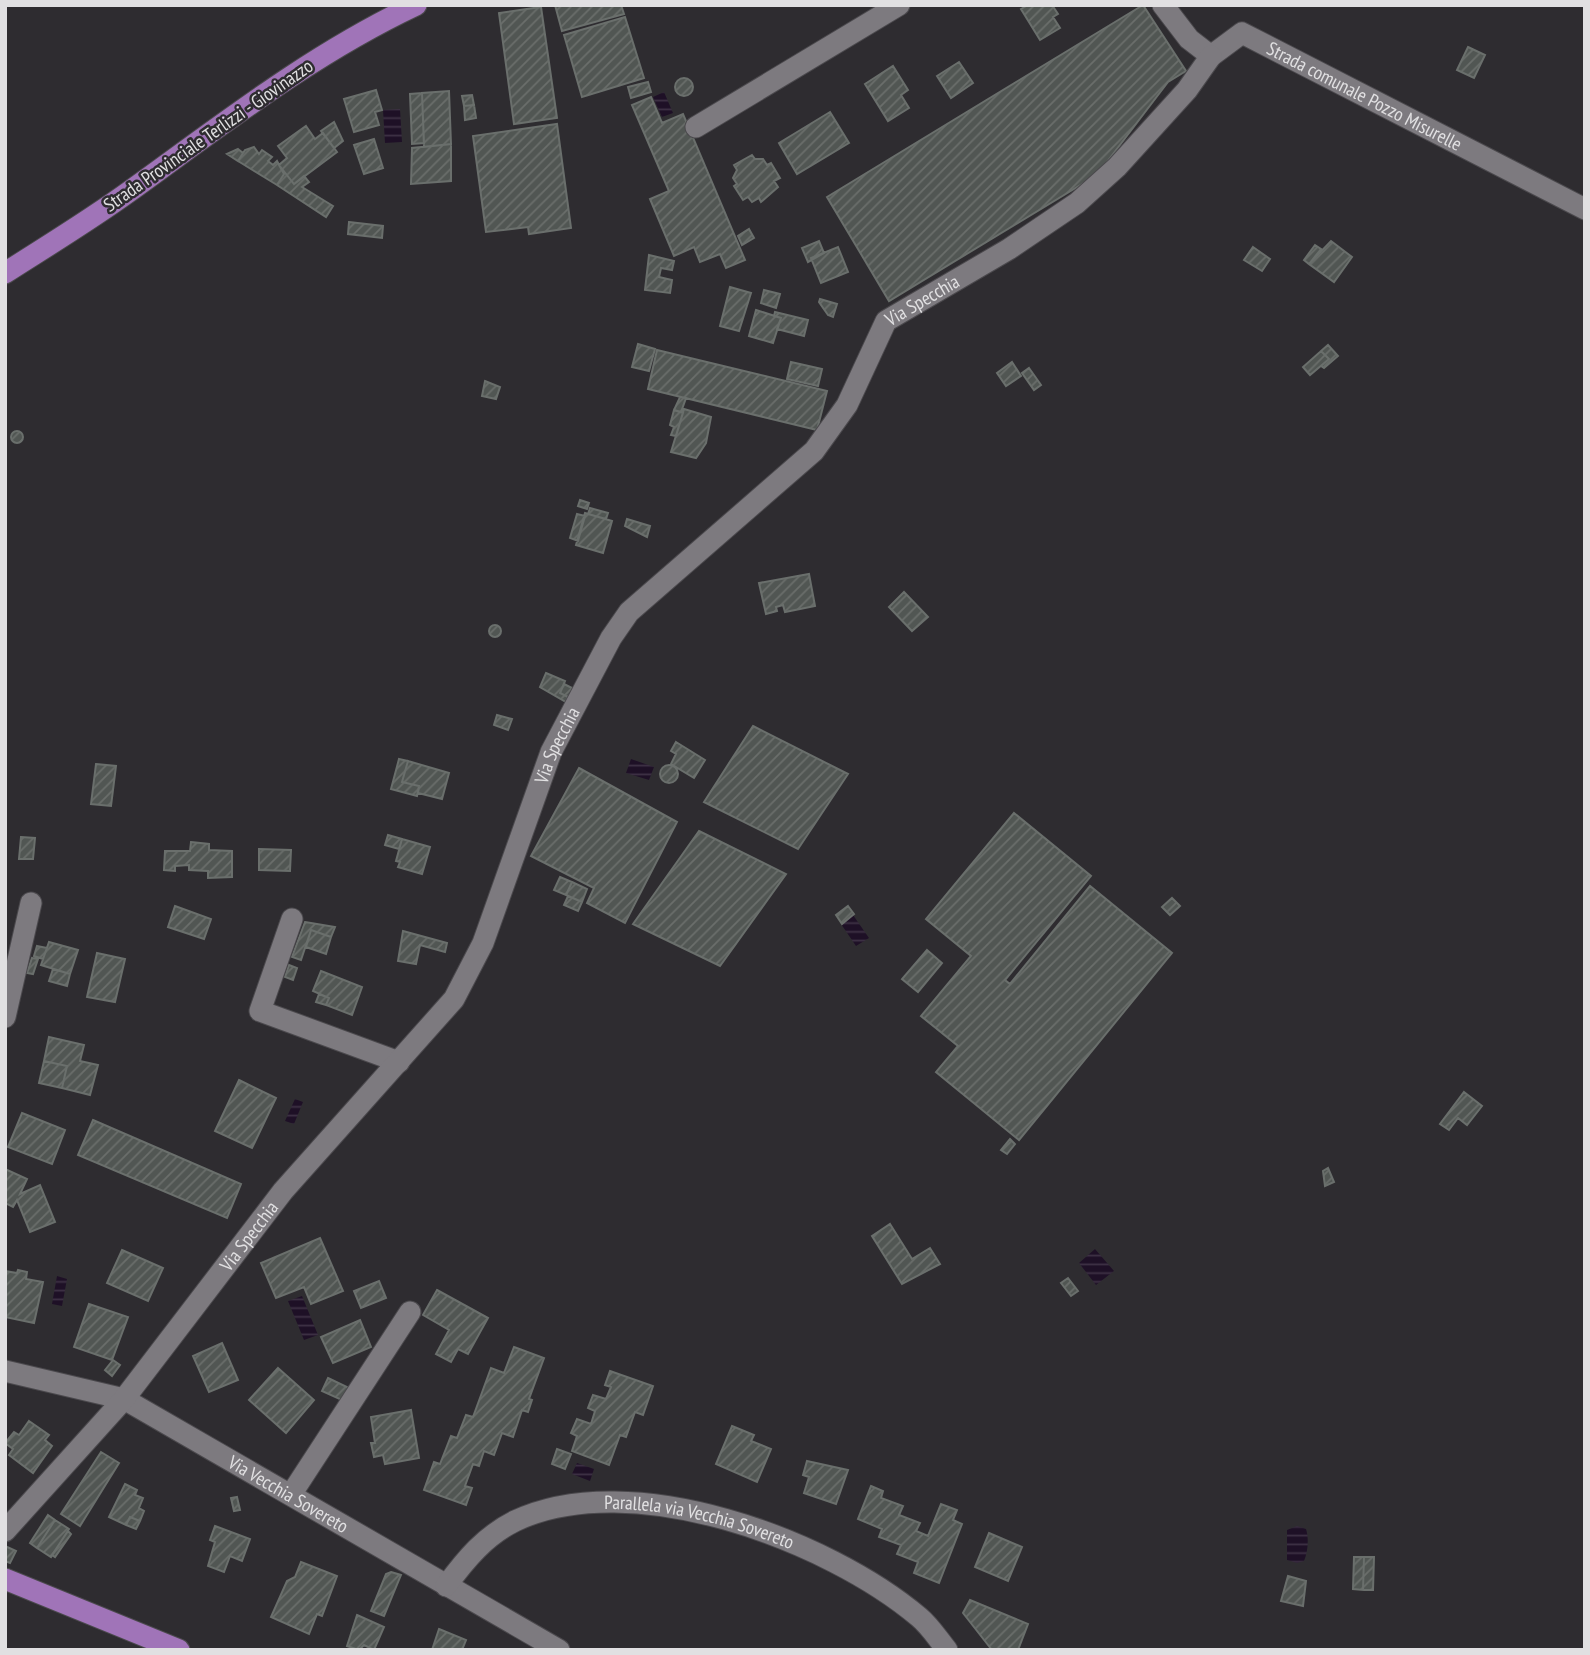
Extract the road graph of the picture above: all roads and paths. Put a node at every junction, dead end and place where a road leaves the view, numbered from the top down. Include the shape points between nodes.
1 (416, 5) edge
2 (899, 5) edge
3 (1163, 5) edge
4 (1211, 56) junction
5 (696, 127) dead end
6 (1585, 209) edge
7 (5, 273) edge
8 (31, 903) dead end
9 (292, 919) dead end
10 (5, 1017) edge
11 (399, 1062) junction
12 (410, 1312) dead end
13 (5, 1371) edge
14 (124, 1399) junction
15 (292, 1493) junction
16 (5, 1531) edge
17 (5, 1578) edge
18 (446, 1586) junction
19 (179, 1650) edge
20 (559, 1650) edge
21 (947, 1650) edge

1 - 7 main road, Strada Provinciale Terlizzi - Giovinazzo via 360,31 291,74 127,193
2 - 5 street
3 - 4 street via 1189,39
4 - 6 street, Strada comunale Pozzo Misurelle via 1242,33
4 - 11 street, Via Specchia via 1188,90 1077,203 886,321 847,405 814,451 629,612 551,752 483,943 454,999
8 - 10 street
9 - 11 street via 260,1011
11 - 14 street, Via Specchia via 283,1191
12 - 15 street
13 - 14 street, Via Vecchia Sovereto
14 - 15 street, Via Vecchia Sovereto
14 - 16 street, Via Specchia
15 - 18 street, Via Vecchia Sovereto
17 - 19 main road
18 - 20 street, Via Vecchia Sovereto
18 - 21 street, Parallela via Vecchia Sovereto via 483,1542 516,1521 598,1503 652,1506 755,1528 840,1565 922,1619

